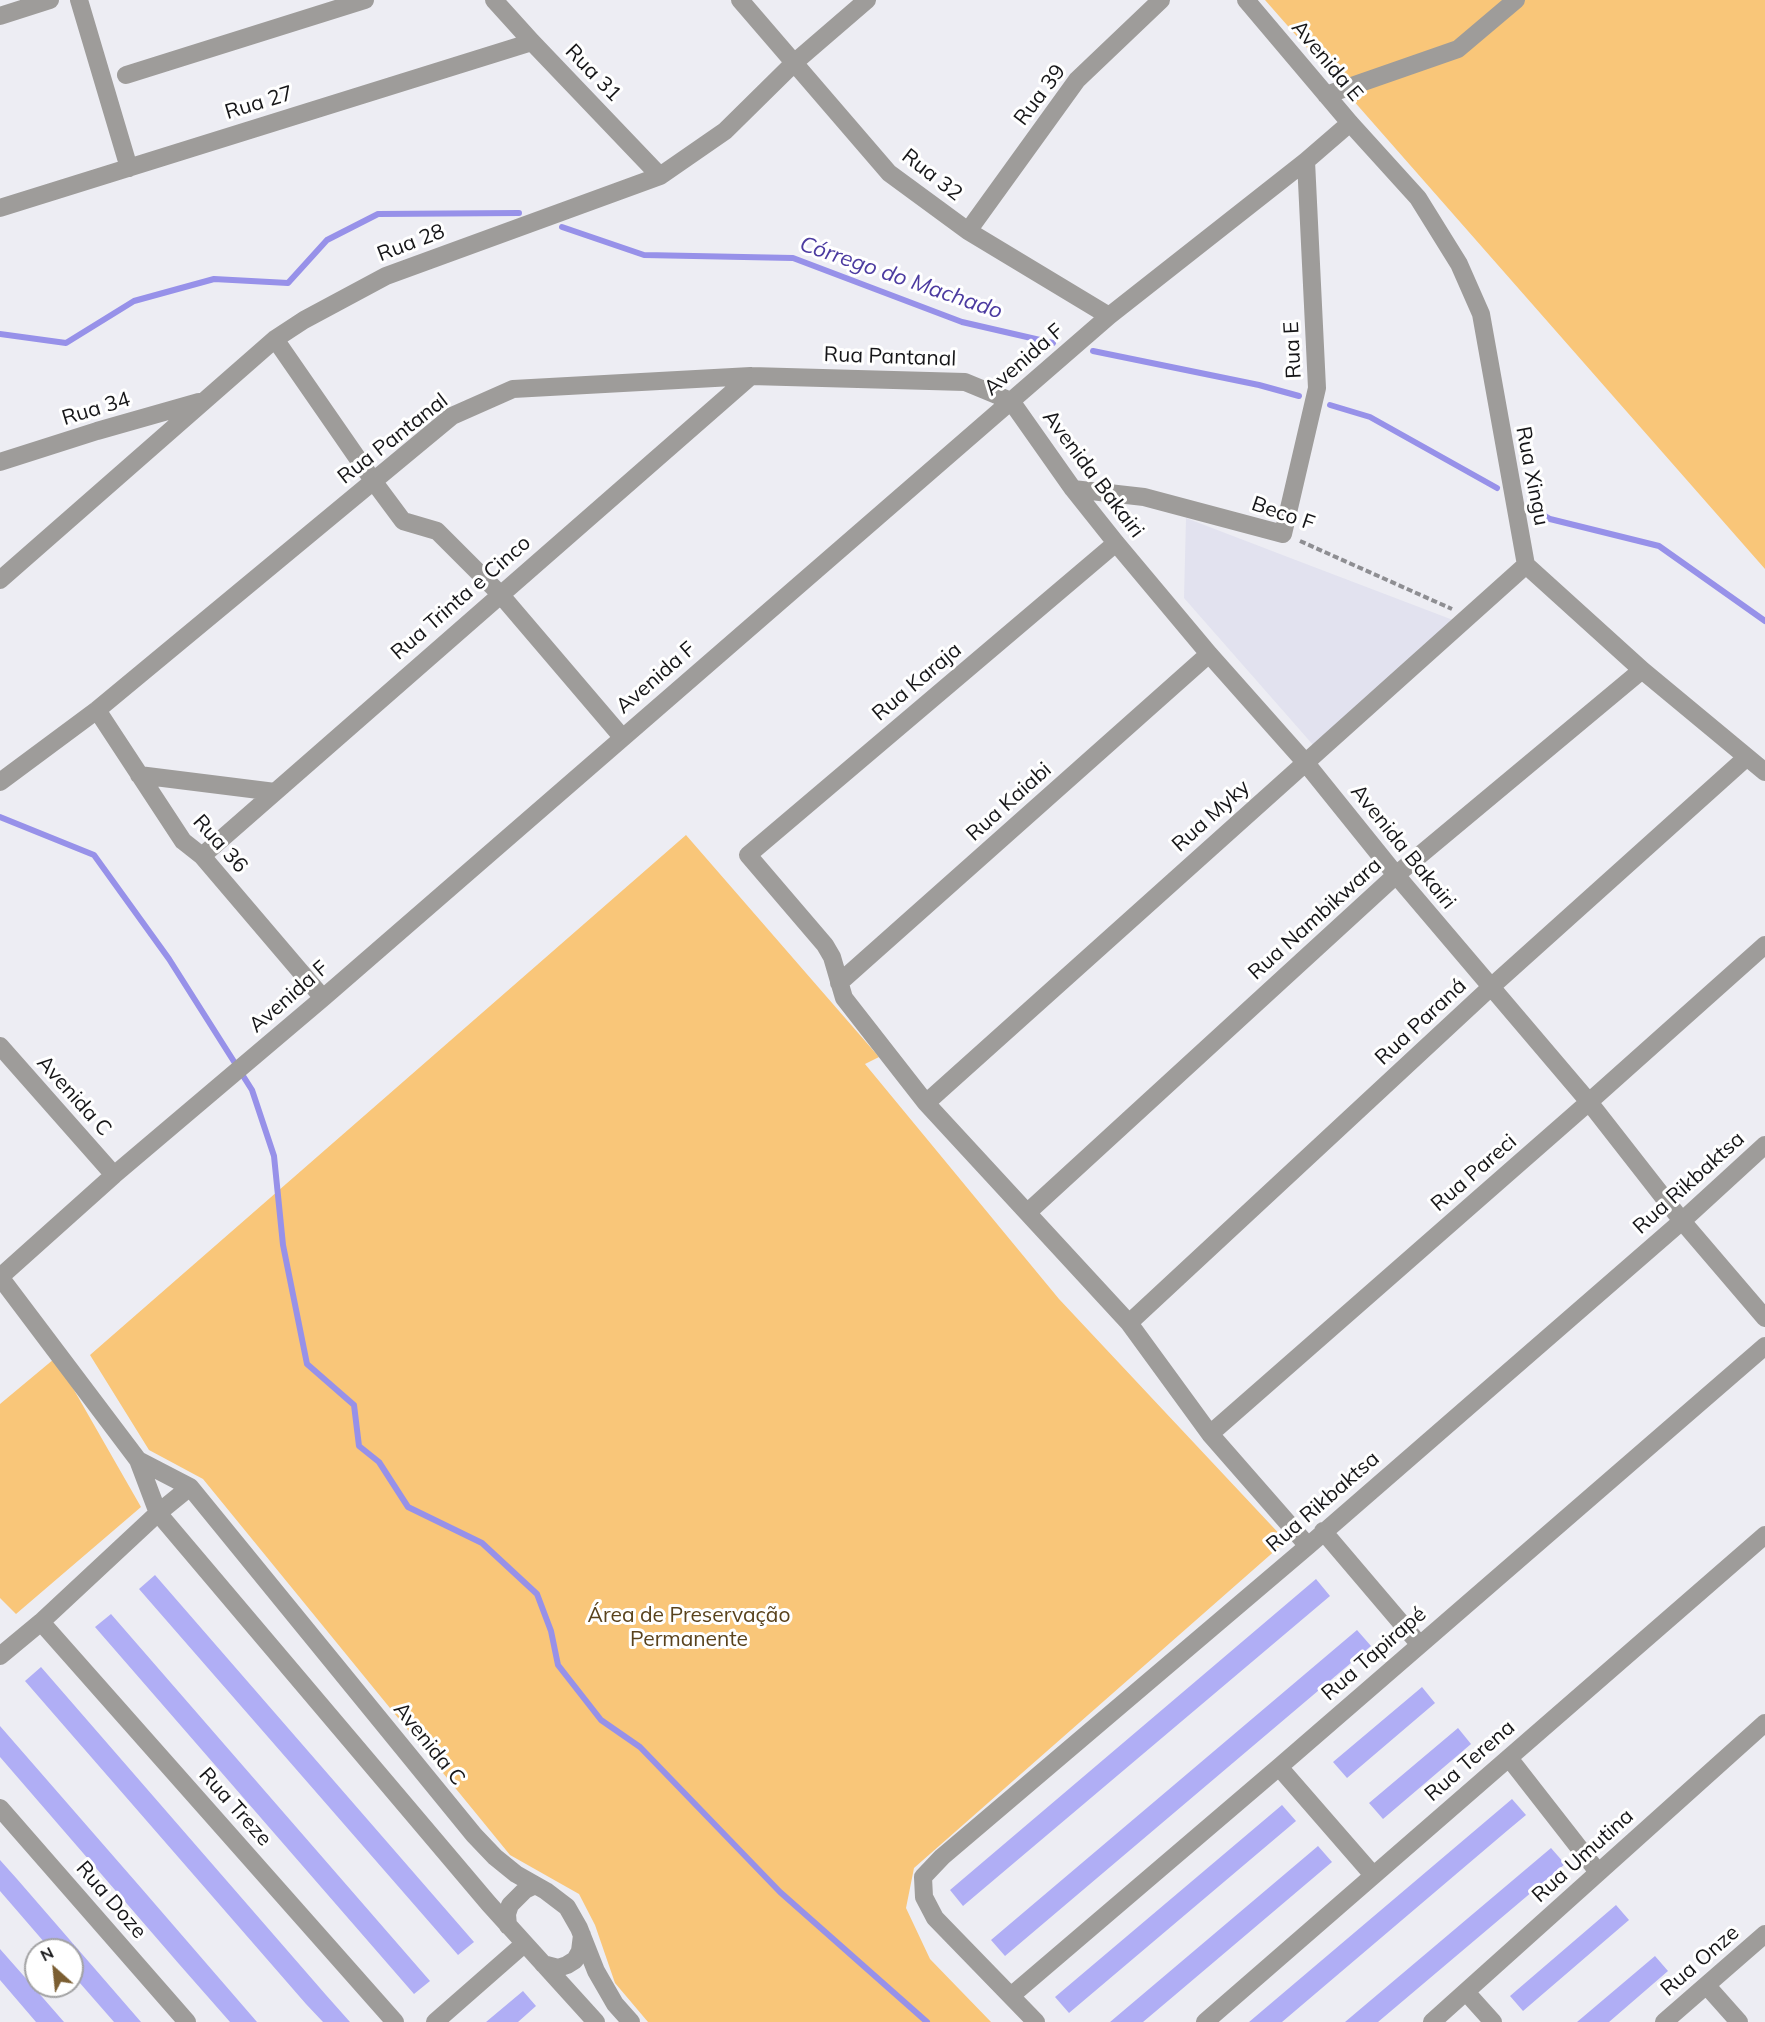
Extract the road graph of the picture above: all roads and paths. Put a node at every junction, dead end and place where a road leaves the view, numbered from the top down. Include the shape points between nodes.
1 (50, 0) edge
2 (79, 0) edge
3 (365, 0) edge
4 (494, 0) edge
5 (740, 0) edge
6 (867, 0) edge
7 (1161, 0) edge
8 (1246, 0) edge
9 (1516, 0) edge
10 (0, 16) edge
11 (532, 42) junction
12 (795, 62) junction
13 (126, 75) dead end
14 (1326, 95) junction
15 (1350, 123) junction
16 (1306, 161) junction
17 (129, 168) junction
18 (660, 176) junction
19 (0, 208) edge
20 (968, 231) junction
21 (1109, 316) junction
22 (275, 339) junction
23 (751, 376) junction
24 (206, 400) junction
25 (1011, 401) junction
26 (0, 462) edge
27 (374, 482) junction
28 (1073, 489) junction
29 (1283, 534) junction
30 (1116, 543) junction
31 (1526, 565) junction
32 (0, 580) edge
33 (500, 594) junction
34 (1469, 616) junction
35 (1209, 654) junction
36 (1642, 670) junction
37 (98, 710) junction
38 (622, 737) junction
39 (1747, 757) junction
40 (1305, 762) junction
41 (1765, 772) edge
42 (139, 775) junction
43 (0, 782) edge
44 (275, 792) junction
45 (201, 856) junction
46 (1396, 875) junction
47 (1765, 945) edge
48 (839, 983) junction
49 (1491, 987) junction
50 (323, 998) junction
51 (0, 1046) edge
52 (1589, 1102) junction
53 (926, 1103) junction
54 (1765, 1145) edge
55 (114, 1175) junction
56 (1028, 1212) junction
57 (1682, 1221) junction
58 (0, 1277) edge
59 (1765, 1318) edge
60 (1129, 1323) junction
61 (1765, 1346) edge
62 (1210, 1434) junction
63 (138, 1460) junction
64 (190, 1487) junction
65 (158, 1513) junction
66 (1323, 1531) junction
67 (1765, 1535) edge
68 (1308, 1545) junction
69 (40, 1622) junction
70 (1420, 1645) junction
71 (0, 1656) edge
72 (1765, 1723) edge
73 (1509, 1758) junction
74 (1279, 1767) junction
75 (0, 1808) edge
76 (1598, 1872) junction
77 (1373, 1875) junction
78 (535, 1885) junction
79 (508, 1926) junction
80 (1765, 1934) edge
81 (582, 1935) junction
82 (524, 1944) junction
83 (543, 1964) junction
84 (1707, 1986) junction
85 (1466, 1992) junction
86 (1012, 1995) junction
87 (187, 2022) edge
88 (395, 2022) edge
89 (435, 2022) edge
90 (596, 2022) edge
91 (631, 2022) edge
92 (1036, 2022) edge
93 (1205, 2022) edge
94 (1432, 2022) edge
95 (1493, 2022) edge
96 (1664, 2022) edge
97 (1739, 2022) edge

1 - 10 street
2 - 17 street
3 - 13 street
4 - 11 street, Rua 31
5 - 12 street, Rua 32
6 - 12 street, Rua 28
7 - 20 street, Rua 39 via 1077,80
8 - 14 street, Avenida E
9 - 14 street via 1458,49
11 - 17 street, Rua 27
11 - 18 street, Rua 31
12 - 18 street, Rua 28 via 725,131
12 - 20 street, Rua 32 via 889,173
14 - 15 street, Avenida E
15 - 16 street, Avenida F
15 - 31 street, Rua Xingu via 1418,198 1459,264 1481,314
16 - 21 street, Avenida F
16 - 29 street, Rua E via 1317,388
17 - 19 street, Rua 27
18 - 22 street, Rua 28 via 386,276
20 - 21 street, Rua 32
21 - 25 street, Avenida F
22 - 24 street, Rua 28
22 - 27 street
23 - 25 street, Rua Pantanal via 965,382
23 - 27 street, Rua Pantanal via 513,389 452,416
23 - 33 street, Rua Trinta e Cinco
24 - 26 street, Rua 34
24 - 32 street, Rua 28
25 - 28 street, Avenida Bakairi
25 - 38 street, Avenida F
27 - 33 street via 403,521 437,531
27 - 37 street, Rua Pantanal
28 - 29 street, Beco F via 1144,497
28 - 30 street, Avenida Bakairi
29 - 34 path, Beco F
30 - 35 street, Avenida Bakairi
30 - 48 street, Rua Karaja via 748,855 825,945 838,971
31 - 34 street, Rua Myky
31 - 36 street
33 - 38 street
33 - 44 street, Rua Trinta e Cinco
34 - 40 street, Rua Myky
35 - 40 street, Avenida Bakairi
35 - 48 street, Rua Kaiabi
36 - 39 street
36 - 46 street, Rua Nambikwara
37 - 42 street, Rua 36
37 - 43 street, Rua Pantanal
38 - 50 street, Avenida F
39 - 41 street
39 - 49 street, Rua Paraná
40 - 46 street, Avenida Bakairi
40 - 53 street, Rua Myky
42 - 44 street
42 - 45 street, Rua 36 via 183,841
44 - 45 street, Rua Trinta e Cinco
45 - 50 street, Rua 36
46 - 49 street, Avenida Bakairi
46 - 56 street, Rua Nambikwara
47 - 52 street, Rua Pareci
48 - 53 street via 857,1016
49 - 52 street, Avenida Bakairi
49 - 60 street, Rua Paraná
50 - 55 street, Avenida F
51 - 55 street, Avenida C
52 - 57 street, Avenida Bakairi
52 - 62 street, Rua Pareci
53 - 56 street
54 - 57 street, Rua Rikbaktsa
55 - 58 street, Avenida F
56 - 60 street
57 - 59 street, Avenida Bakairi
57 - 66 street, Rua Rikbaktsa
58 - 63 street
60 - 62 street
61 - 70 street, Rua Tapirapé
62 - 68 street
63 - 64 street
63 - 65 street
64 - 65 street
64 - 78 street, Avenida C via 474,1835 495,1857
65 - 69 street
65 - 79 street
66 - 68 street, Rua Rikbaktsa
66 - 70 street
67 - 73 street, Rua Terena
68 - 86 street, Rua Rikbaktsa via 923,1877 924,1897 935,1918
69 - 71 street
69 - 88 street, Rua Treze
70 - 74 street, Rua Tapirapé
72 - 76 street, Rua Umutina
73 - 76 street
73 - 77 street, Rua Terena
74 - 77 street
74 - 86 street, Rua Tapirapé
75 - 87 street, Rua Doze
76 - 85 street, Rua Umutina
77 - 93 street, Rua Terena
78 - 79 street via 510,1905
78 - 81 street, Avenida C via 567,1908
79 - 82 street
80 - 84 street, Rua Onze
81 - 83 street via 575,1960 558,1968
81 - 91 street, Avenida C via 596,1971 615,2004
82 - 83 street
82 - 89 street
83 - 90 street
84 - 96 street, Rua Onze
84 - 97 street
85 - 94 street, Rua Umutina
85 - 95 street
86 - 92 street

